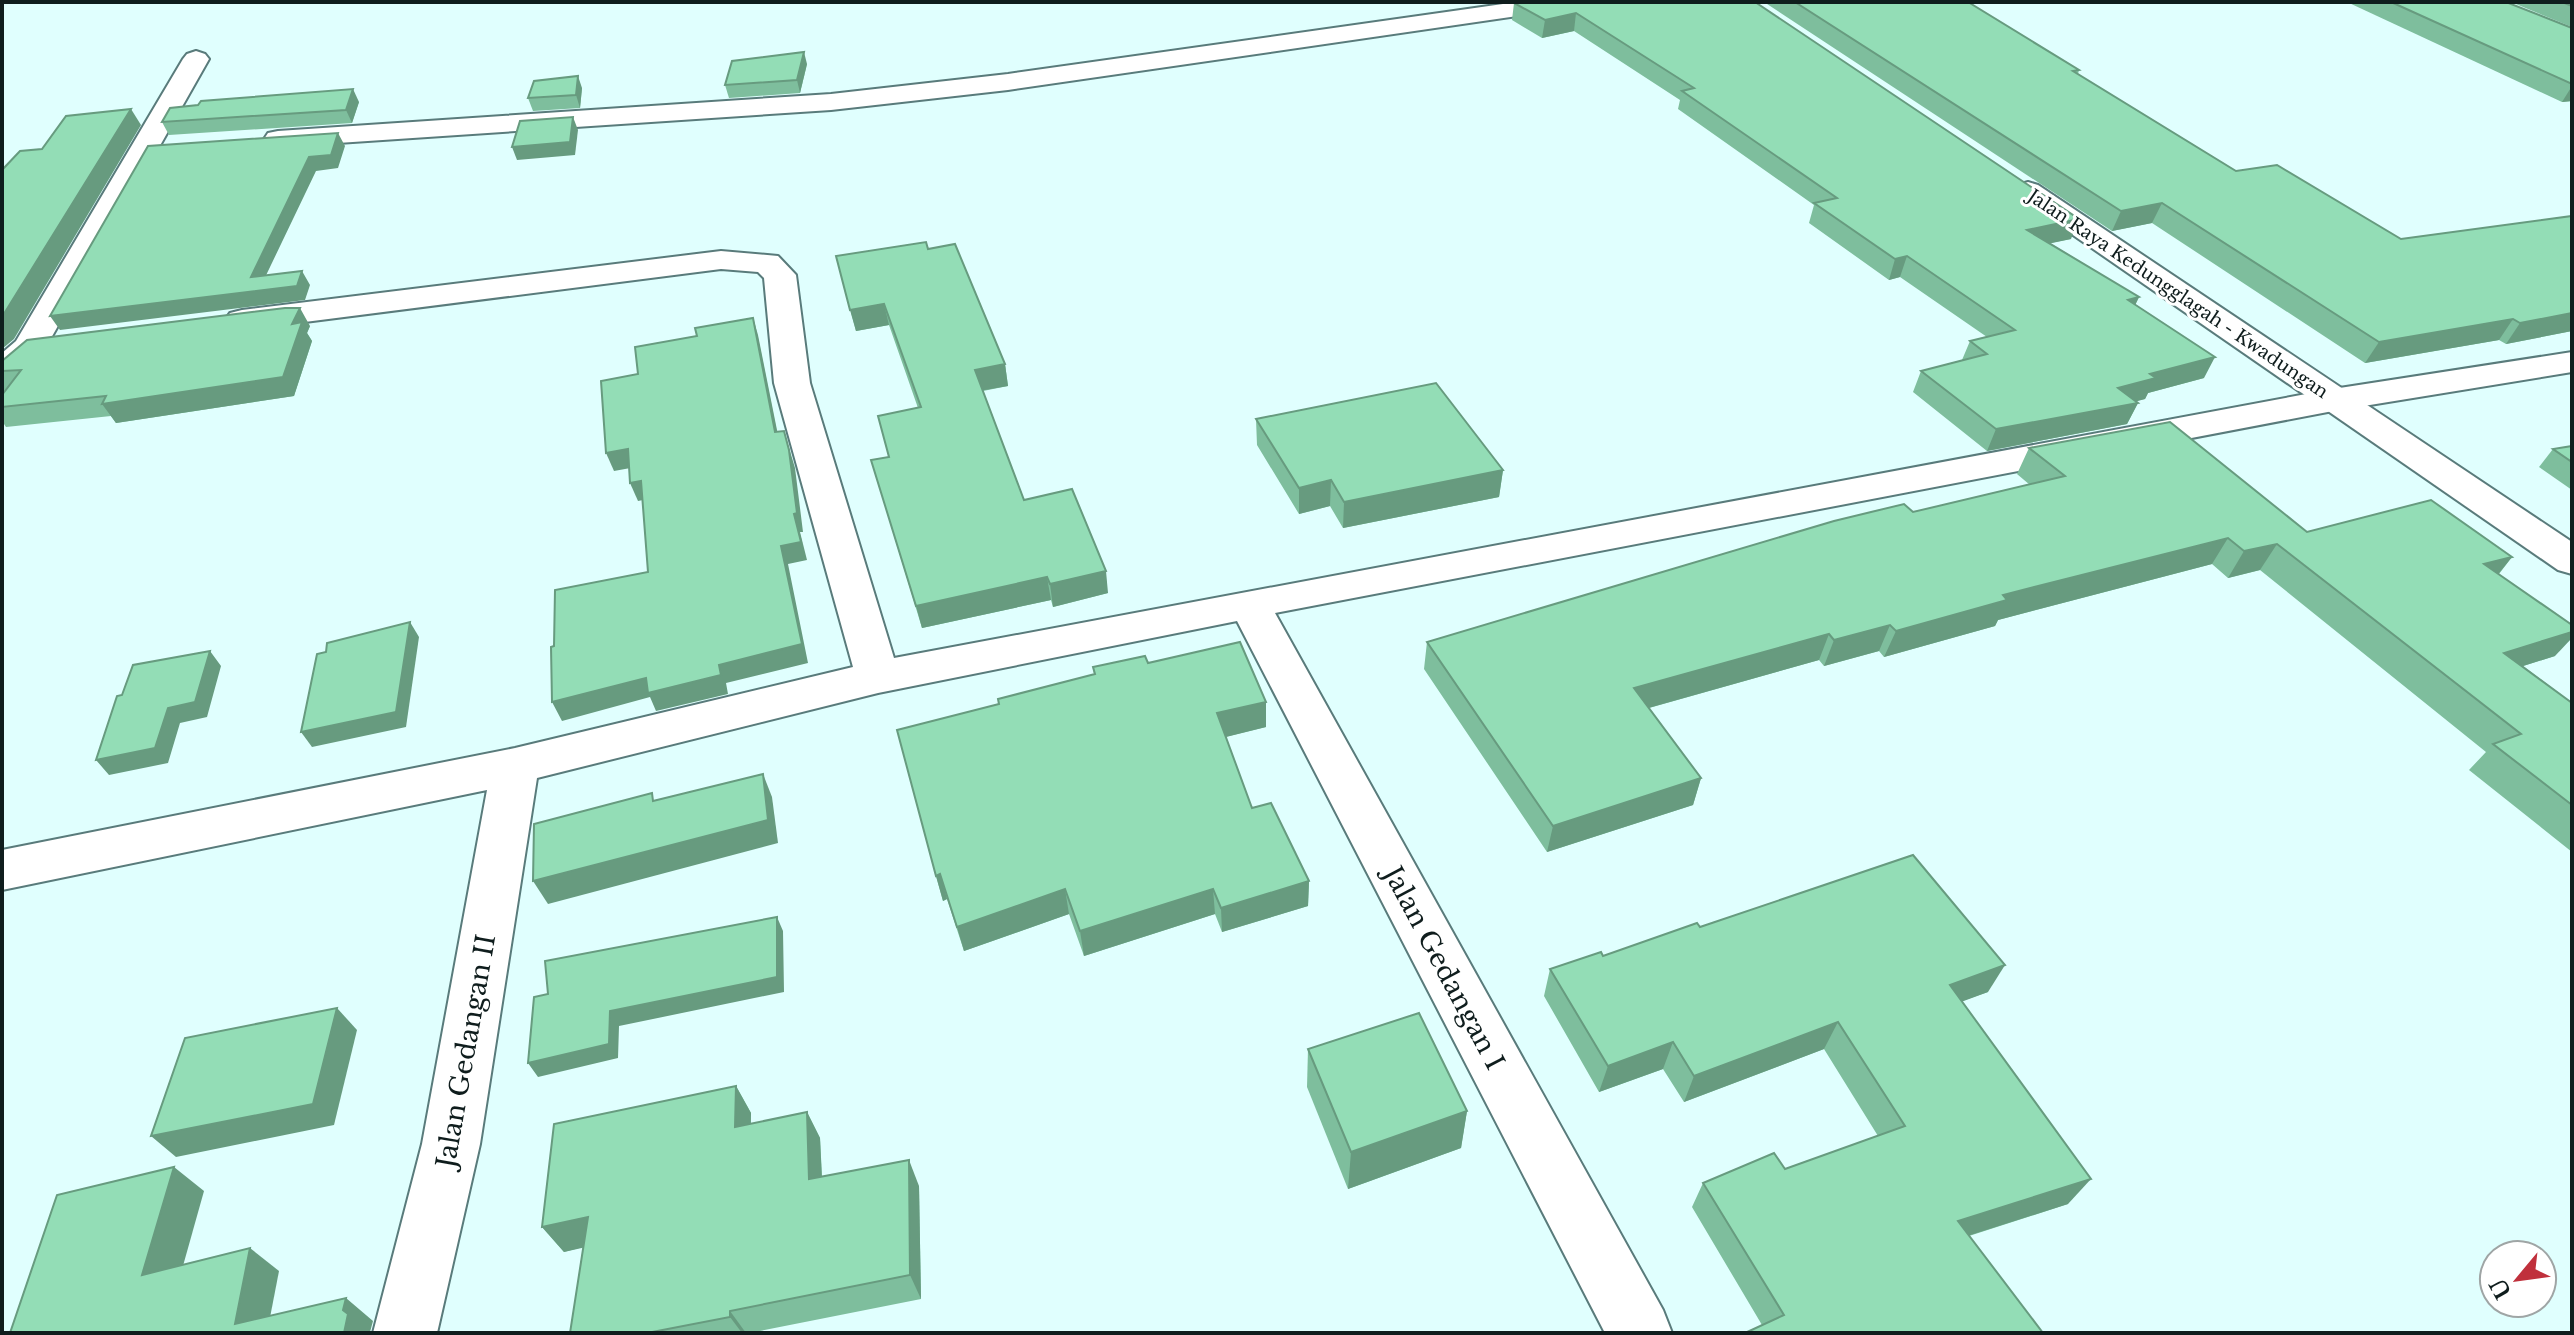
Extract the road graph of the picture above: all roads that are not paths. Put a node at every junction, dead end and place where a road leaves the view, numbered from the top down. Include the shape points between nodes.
1 (1566, 2) edge
2 (196, 59) dead end
3 (254, 141) edge
4 (2009, 178) edge
5 (217, 323) edge
6 (76, 341) edge
7 (29, 347) junction
8 (2572, 362) edge
9 (2, 371) edge
10 (2333, 400) junction
11 (2572, 561) edge
12 (1249, 604) junction
13 (878, 677) junction
14 (515, 766) junction
15 (2, 870) edge
16 (405, 1333) edge
17 (1640, 1333) edge

1 - 3 street via 1008,82 831,102
2 - 7 street via 160,147
4 - 10 street, Jalan Raya Kedungglagah - Kwadungan
5 - 13 street via 721,260 767,263 780,275 792,383
6 - 7 street
7 - 9 street
8 - 10 street
10 - 11 street, Jalan Raya Kedungglagah - Kwadungan
10 - 12 street
12 - 13 street
12 - 17 street, Jalan Gedangan I
13 - 14 street
14 - 15 street
14 - 16 street, Jalan Gedangan II via 451,1144

